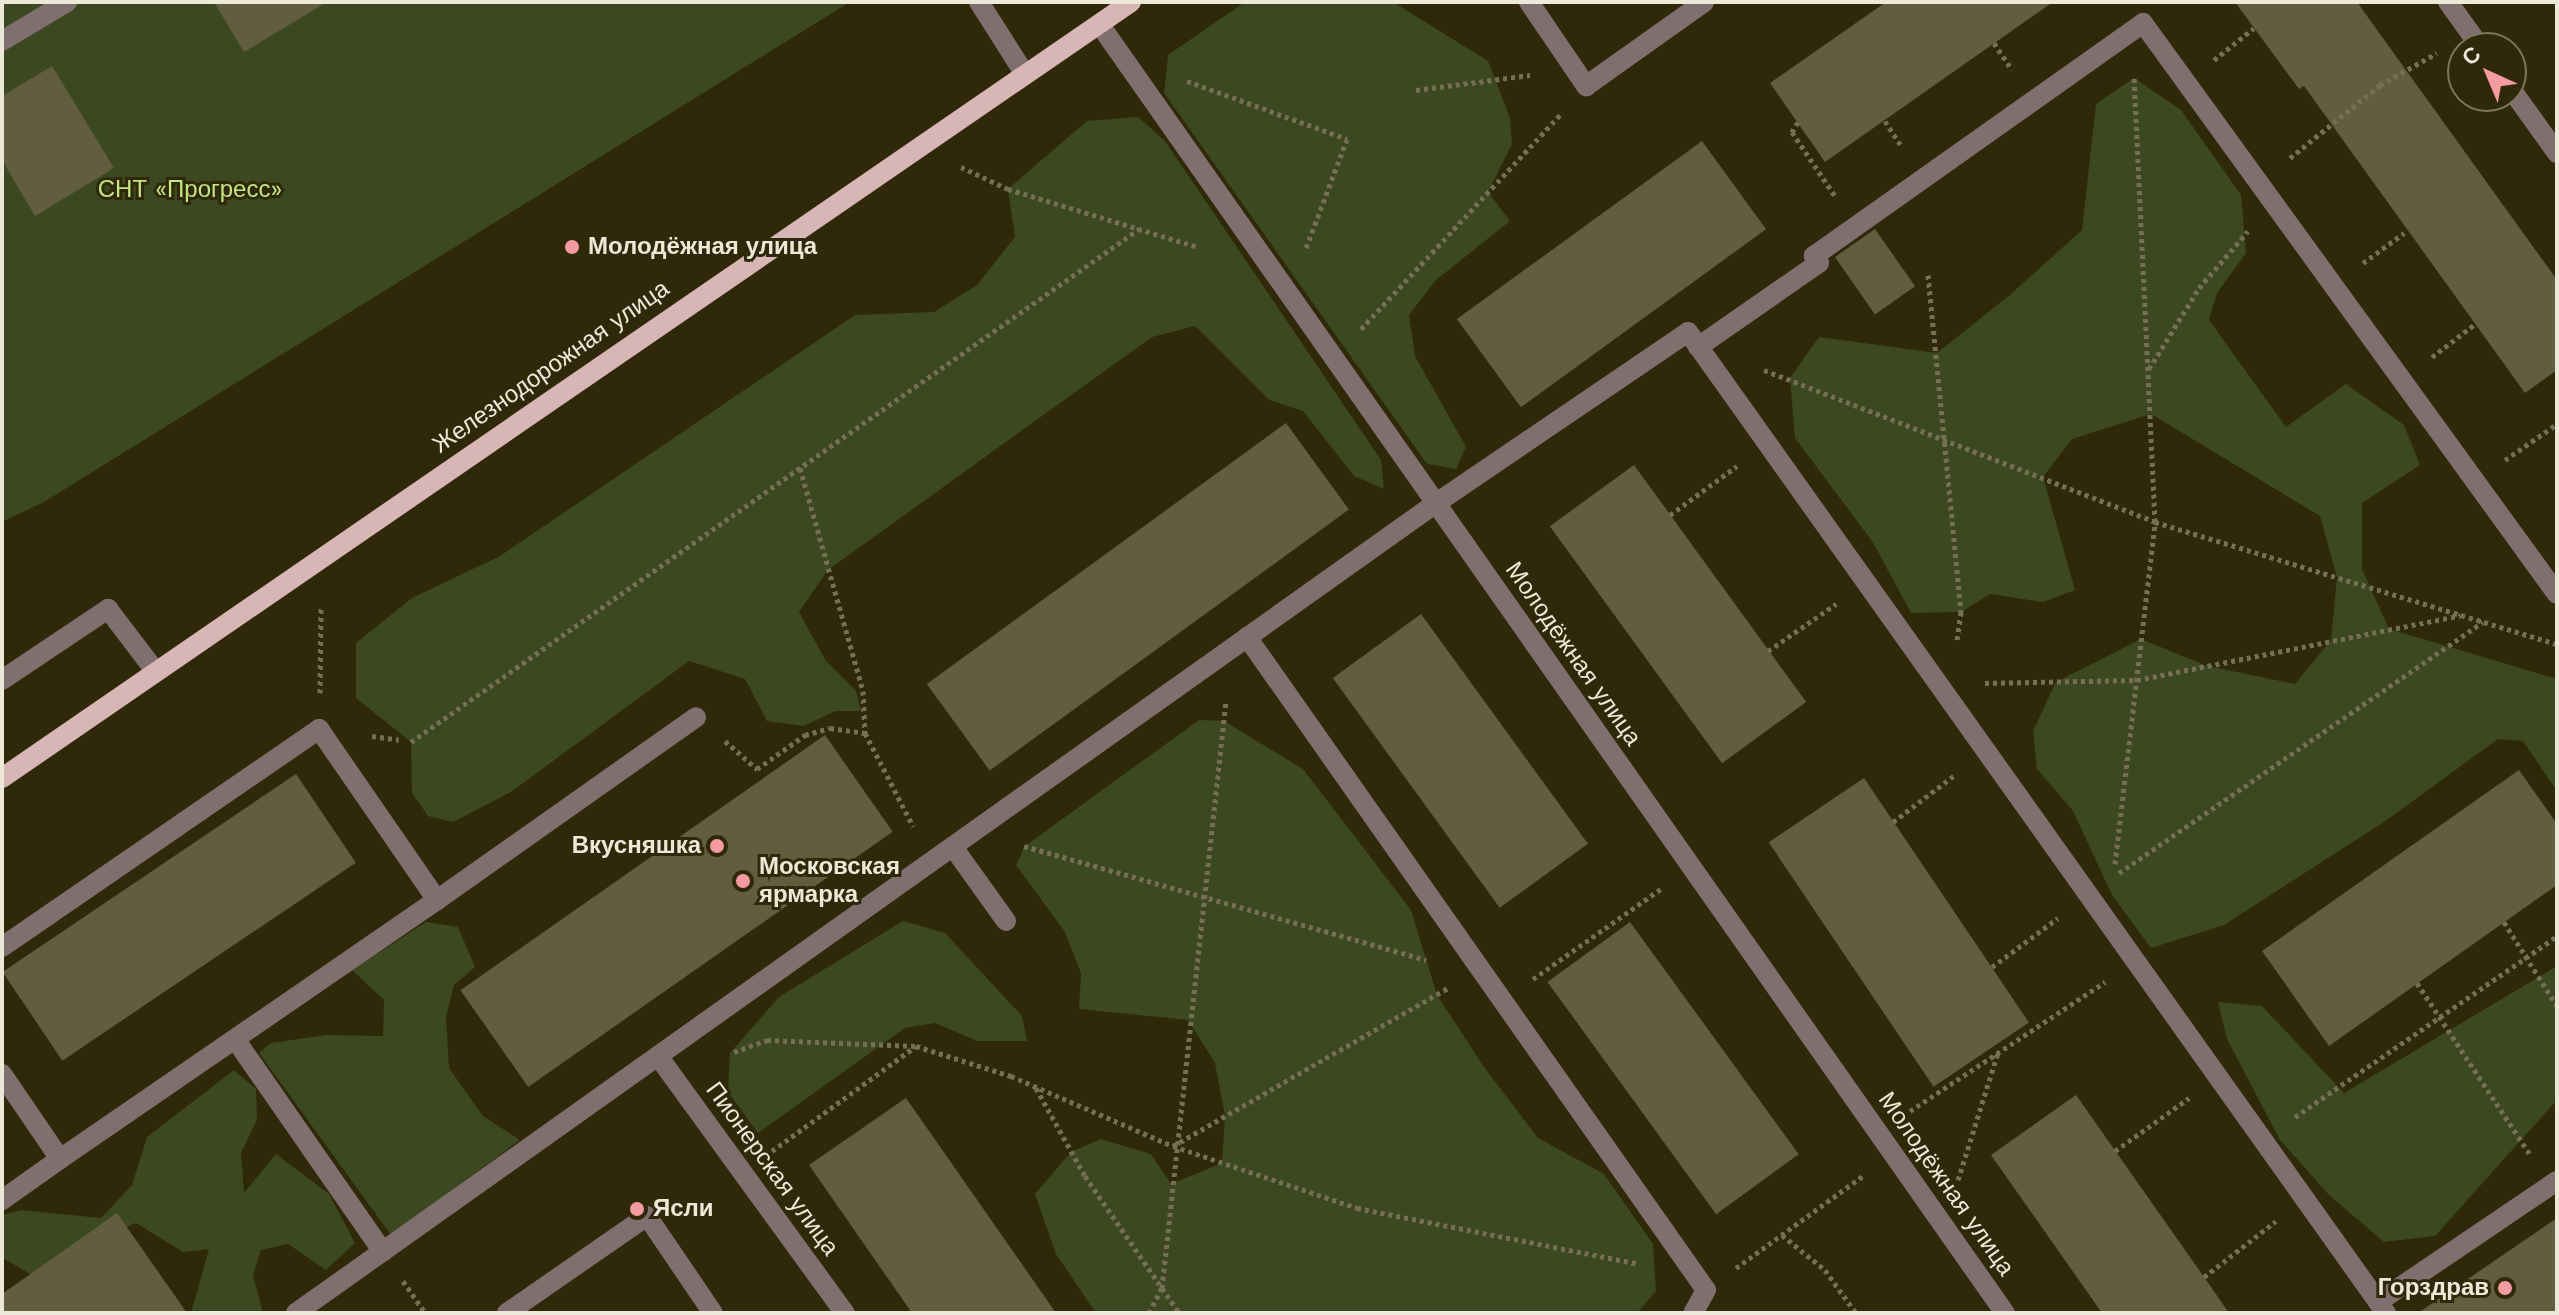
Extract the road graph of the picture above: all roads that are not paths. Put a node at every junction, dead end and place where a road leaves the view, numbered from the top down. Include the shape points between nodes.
1 (67, 2) edge
2 (979, 2) edge
3 (1131, 2) edge
4 (1529, 2) edge
5 (1704, 2) edge
6 (2448, 2) edge
7 (1100, 25) junction
8 (2469, 32) edge
9 (2, 41) edge
10 (1024, 73) junction
11 (2527, 111) edge
12 (2557, 153) edge
13 (1699, 349) junction
14 (1435, 504) junction
15 (2557, 594) edge
16 (1240, 643) junction
17 (156, 672) junction
18 (2, 680) edge
19 (696, 717) road end
20 (2, 778) edge
21 (953, 847) junction
22 (437, 900) junction
23 (1006, 921) dead end
24 (2, 947) edge
25 (235, 1039) junction
26 (658, 1056) junction
27 (2, 1074) edge
28 (60, 1159) junction
29 (2553, 1183) edge
30 (2, 1200) edge
31 (383, 1252) junction
32 (2382, 1308) edge
33 (296, 1313) edge
34 (507, 1313) edge
35 (713, 1313) edge
36 (845, 1313) edge
37 (1693, 1313) edge
38 (2005, 1313) edge

1 - 9 street
2 - 10 street
3 - 7 main road, Железнодорожная улица
4 - 5 street via 1580,78
6 - 8 street
7 - 10 main road, Железнодорожная улица
7 - 14 street, Молодёжная улица
10 - 17 main road, Железнодорожная улица
11 - 12 street
13 - 14 street via 1688,332
13 - 15 street via 1819,263 1814,256 2143,23
13 - 32 street via 1943,683
14 - 16 street
14 - 38 street, Молодёжная улица
16 - 21 street
16 - 37 street via 1504,1002 1701,1282
17 - 18 street via 108,609
17 - 20 main road, Железнодорожная улица
19 - 22 street
21 - 23 street
21 - 26 street
22 - 24 street via 319,729
22 - 25 street
25 - 28 street
25 - 31 street
26 - 31 street
26 - 36 street, Пионерская улица
27 - 28 street
28 - 30 street
29 - 32 street
31 - 33 street
34 - 35 street via 647,1216

